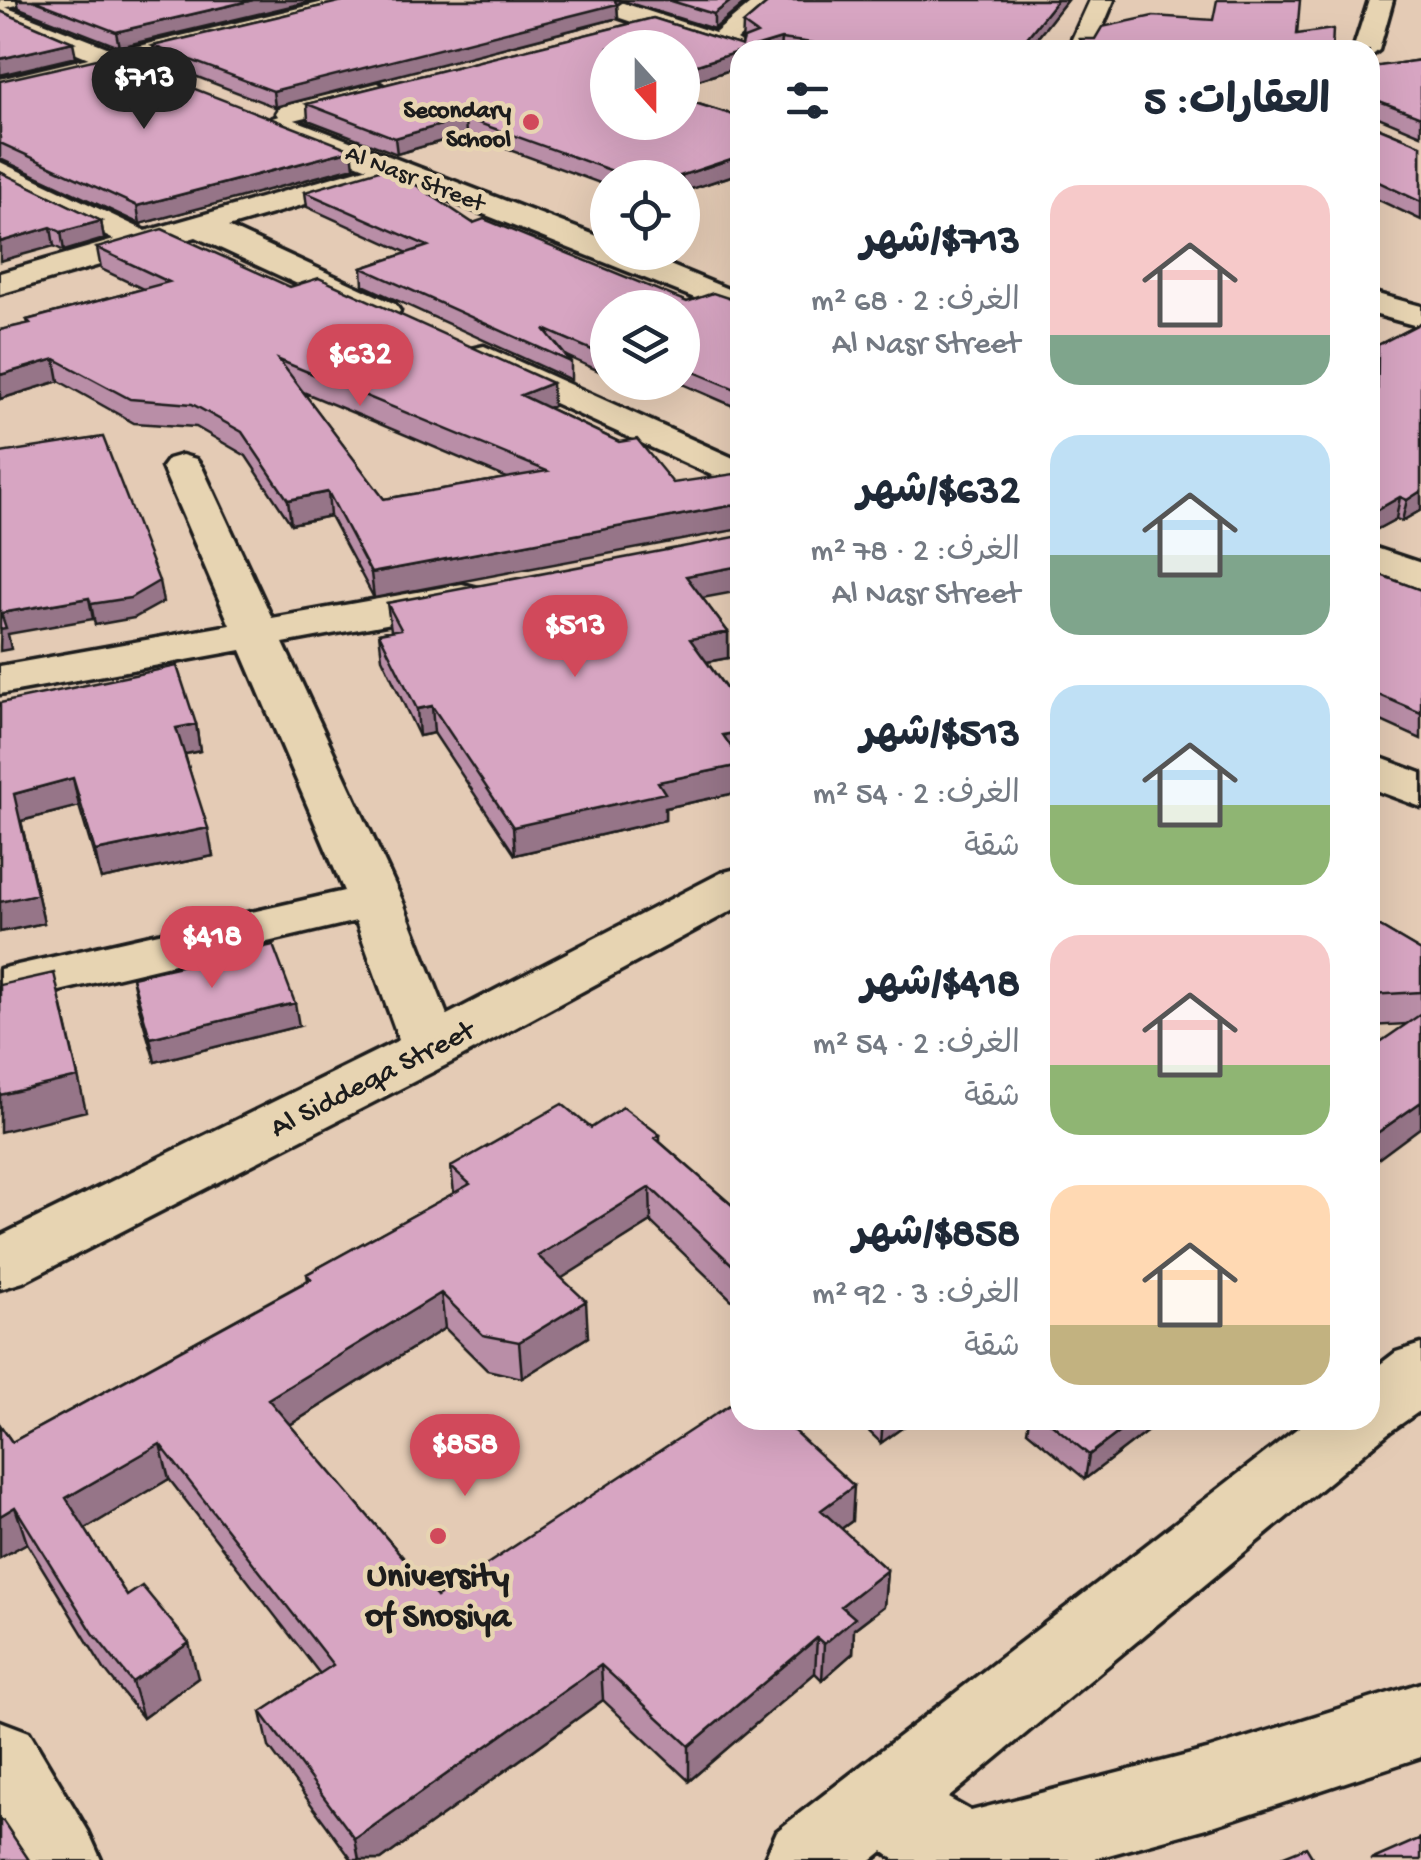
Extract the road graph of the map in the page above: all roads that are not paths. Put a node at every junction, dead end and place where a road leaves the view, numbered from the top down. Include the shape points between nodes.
1 (4, 0) edge
2 (363, 0) edge
3 (590, 0) edge
4 (770, 0) edge
5 (1102, 0) edge
6 (1381, 3) edge
7 (0, 12) edge
8 (1408, 16) dead end
9 (657, 20) junction
10 (618, 30) edge
11 (735, 40) edge
12 (1084, 40) edge
13 (1377, 40) edge
14 (729, 47) edge
15 (127, 57) junction
16 (406, 84) edge
17 (0, 86) edge
18 (204, 87) edge
19 (290, 113) junction
20 (398, 168) junction
21 (0, 170) edge
22 (199, 226) junction
23 (590, 231) edge
24 (143, 242) junction
25 (590, 245) edge
26 (652, 270) edge
27 (689, 270) edge
28 (0, 284) edge
29 (730, 286) edge
30 (730, 302) edge
31 (1380, 305) edge
32 (1421, 317) edge
33 (416, 326) edge
34 (452, 343) edge
35 (182, 467) dead end
36 (730, 471) edge
37 (1380, 538) edge
38 (1421, 553) edge
39 (1380, 563) edge
40 (1421, 578) edge
41 (508, 588) edge
42 (258, 637) junction
43 (0, 680) edge
44 (1380, 774) edge
45 (1421, 792) edge
46 (730, 889) edge
47 (375, 900) junction
48 (0, 987) edge
49 (431, 1048) junction
50 (0, 1265) edge
51 (1421, 1371) edge
52 (1380, 1403) edge
53 (1346, 1430) edge
54 (1421, 1720) edge
55 (0, 1760) edge
56 (878, 1800) junction
57 (58, 1860) edge
58 (807, 1860) edge

1 - 15 street
2 - 15 street
3 - 9 street
4 - 11 street
5 - 12 street
6 - 8 street
6 - 13 street
7 - 15 street
9 - 10 street
9 - 14 street
15 - 17 street
15 - 18 street
16 - 19 street
19 - 20 street, Al Nasr Street via 256,107
19 - 23 street, Al Nasr Street
20 - 22 street
20 - 25 street, Al Nasr Street
21 - 24 street
22 - 24 street
22 - 33 street
24 - 28 street
26 - 30 street, Al Nasr Street
27 - 29 street
31 - 32 street
34 - 36 street
35 - 42 street
37 - 38 street
39 - 40 street
41 - 42 street
42 - 43 street
42 - 47 street
44 - 45 street
46 - 49 street, Al Siddeqa Street
47 - 48 street
47 - 49 street
49 - 50 street, Al Siddeqa Street
51 - 52 street
53 - 56 street
54 - 56 street via 1207,1789 971,1852 952,1850
55 - 57 street
56 - 58 street

